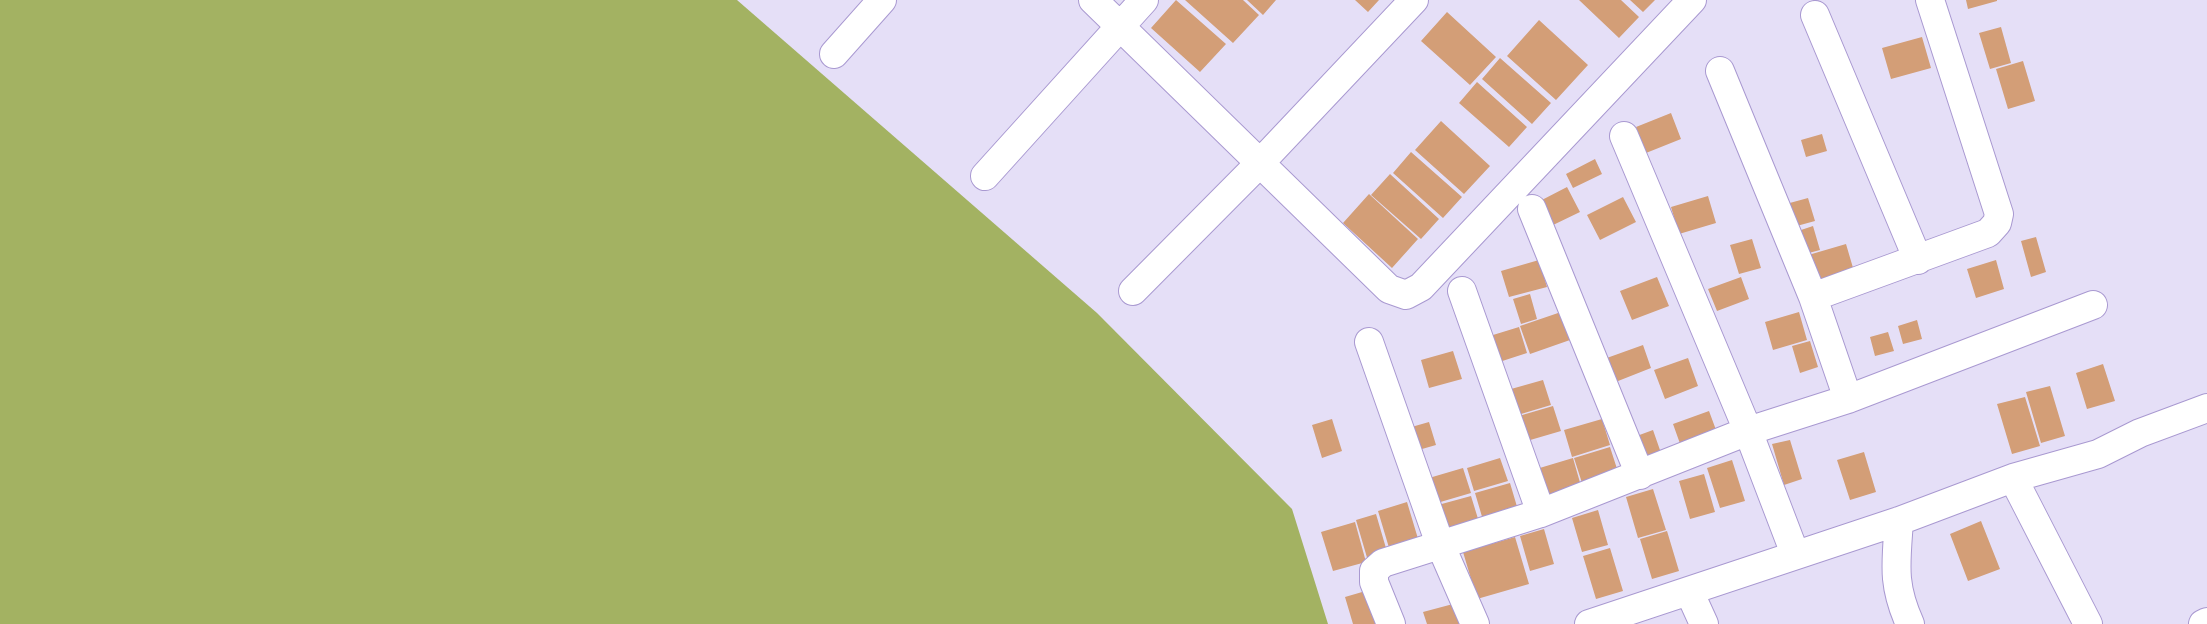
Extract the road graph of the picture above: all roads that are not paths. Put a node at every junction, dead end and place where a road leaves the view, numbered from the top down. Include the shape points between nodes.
1 (882, 0) edge
2 (1093, 0) edge
3 (1144, 0) edge
4 (1414, 0) edge
5 (1692, 0) edge
6 (1930, 0) edge
7 (1815, 15) dead end
8 (1120, 26) junction
9 (834, 54) dead end
10 (1720, 71) dead end
11 (1624, 136) dead end
12 (1260, 163) junction
13 (985, 176) dead end
14 (1532, 209) dead end
15 (1918, 260) junction
16 (1134, 291) dead end
17 (1462, 291) dead end
18 (1813, 298) junction
19 (2093, 305) dead end
20 (1369, 342) dead end
21 (1848, 399) junction
22 (2207, 408) edge
23 (1748, 431) junction
24 (1640, 475) junction
25 (2013, 478) junction
26 (1541, 513) junction
27 (1899, 521) junction
28 (1440, 544) junction
29 (1794, 554) junction
30 (1689, 591) junction
31 (2207, 622) edge
32 (1391, 624) edge
33 (1475, 624) edge
34 (1589, 624) edge
35 (1704, 624) edge
36 (1910, 624) edge
37 (2088, 624) edge
38 (2203, 624) edge

1 - 9 street
2 - 8 street
3 - 8 street
4 - 12 street
5 - 12 street via 1421,286 1406,295 1389,289
6 - 15 street via 1999,214 1997,223 1988,233
7 - 15 street
8 - 12 street
8 - 13 street
10 - 18 street
11 - 23 street
12 - 16 street
14 - 24 street
15 - 18 street
17 - 26 street
18 - 21 street
19 - 21 street
20 - 28 street
21 - 23 street
22 - 25 street via 2140,433 2098,454
23 - 24 street
23 - 29 street
24 - 26 street
25 - 27 street
25 - 37 street
26 - 28 street
27 - 29 street
27 - 36 street via 1895,577
28 - 32 street via 1383,563 1374,571 1374,582
28 - 33 street
29 - 30 street
30 - 34 street
30 - 35 street
31 - 38 street

